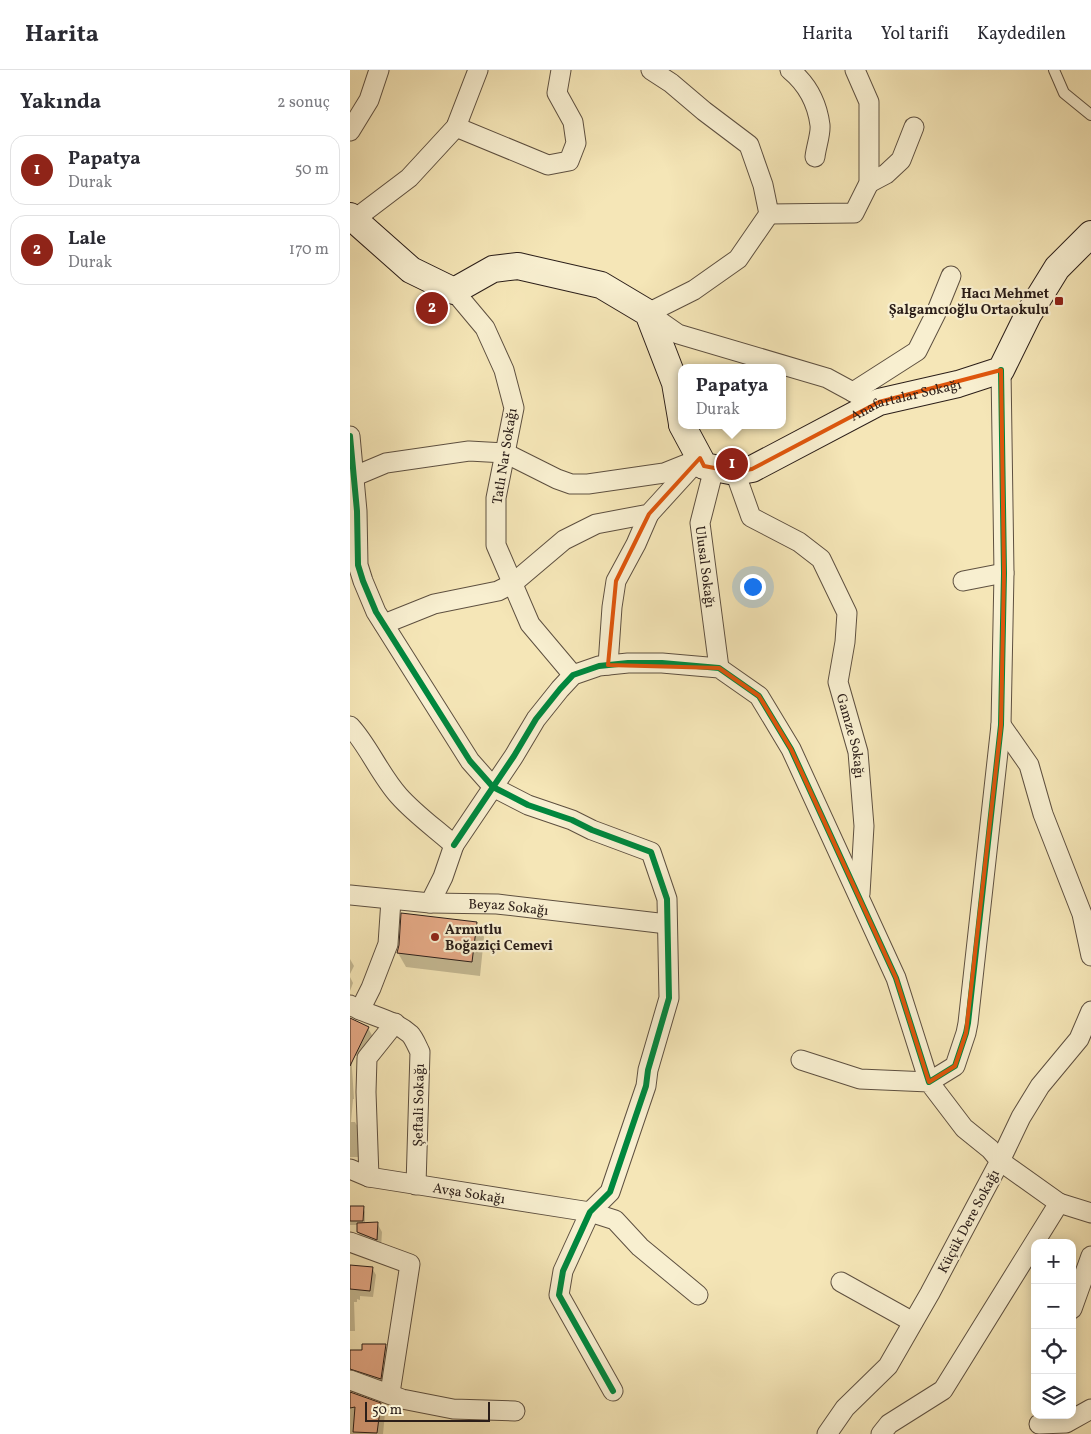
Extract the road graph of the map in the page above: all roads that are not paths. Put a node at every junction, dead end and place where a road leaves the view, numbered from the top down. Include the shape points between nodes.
1 (379, 70) edge
2 (478, 70) edge
3 (561, 70) edge
4 (651, 70) edge
5 (790, 70) edge
6 (855, 70) edge
7 (1054, 70) edge
8 (357, 111) edge
9 (1091, 115) edge
10 (456, 126) junction
11 (914, 126) dead end
12 (350, 130) edge
13 (815, 157) dead end
14 (869, 183) junction
15 (769, 214) junction
16 (352, 218) edge
17 (1091, 234) edge
18 (951, 276) dead end
19 (454, 291) junction
20 (648, 313) junction
21 (780, 364) edge
22 (786, 366) edge
23 (1001, 370) junction
24 (864, 398) junction
25 (678, 401) edge
26 (685, 429) edge
27 (350, 436) edge
28 (505, 453) junction
29 (716, 466) junction
30 (355, 476) junction
31 (649, 514) junction
32 (1004, 573) junction
33 (963, 581) dead end
34 (512, 584) junction
35 (384, 624) junction
36 (608, 665) junction
37 (719, 668) junction
38 (574, 675) junction
39 (1000, 725) junction
40 (350, 726) edge
41 (492, 787) junction
42 (454, 845) junction
43 (350, 894) edge
44 (860, 899) junction
45 (391, 900) junction
46 (430, 902) junction
47 (667, 924) junction
48 (1091, 956) edge
49 (355, 1008) edge
50 (1091, 1011) edge
51 (394, 1023) junction
52 (358, 1056) edge
53 (801, 1060) dead end
54 (929, 1082) junction
55 (1000, 1161) junction
56 (350, 1169) edge
57 (369, 1177) junction
58 (416, 1185) junction
59 (1059, 1204) junction
60 (590, 1212) junction
61 (1091, 1213) edge
62 (350, 1242) edge
63 (1091, 1256) edge
64 (841, 1282) dead end
65 (698, 1295) dead end
66 (1076, 1298) edge
67 (914, 1322) junction
68 (350, 1380) edge
69 (613, 1391) dead end
70 (390, 1393) junction
71 (1091, 1409) edge
72 (515, 1411) dead end
73 (1038, 1424) edge
74 (827, 1434) edge
75 (881, 1434) edge

1 - 8 street via 369,100
2 - 10 street
3 - 10 street via 558,93 573,122 576,143 569,160 548,165
4 - 15 street via 750,145
5 - 13 street via 812,94 820,126
6 - 14 street via 869,102
7 - 9 lane via 1064,93
8 - 12 street
10 - 16 street via 410,178
11 - 14 street via 901,160 886,174
14 - 15 street via 854,214
15 - 20 street via 738,259 694,290
16 - 19 main road via 411,270
17 - 23 main road via 1058,268 1028,315
18 - 24 street via 917,351
19 - 20 main road via 492,270 518,266 601,285
19 - 28 street, Tatlı Nar Sokağı via 485,328 504,370 514,408
20 - 21 street via 678,334
20 - 25 main road via 675,383
22 - 24 street via 827,378
23 - 24 main road, Anafartalar Sokağı via 958,384
23 - 32 street
24 - 29 main road, Anafartalar Sokağı via 752,469
26 - 29 main road
27 - 30 street
28 - 29 street via 571,484
28 - 30 street via 469,451 386,463
28 - 34 street, Tatlı Nar Sokağı via 496,498 496,545
29 - 31 street
29 - 37 street, Ulusal Sokağı via 700,523
29 - 44 street, Gamze Sokağı via 751,517 799,542 821,559 847,613 838,682 858,752 864,826
30 - 35 street via 358,565
31 - 34 street via 596,524 564,540
31 - 36 street via 616,581
32 - 33 street
32 - 39 street
34 - 35 street via 498,591 434,604
34 - 38 street, Tatlı Nar Sokağı via 530,624
35 - 41 street via 470,761
36 - 37 street
36 - 38 street
37 - 44 street, Küçük Dere Sokağı via 758,696 787,741
38 - 41 street via 536,719
39 - 48 street via 1029,765 1043,814 1082,914
39 - 54 street via 966,1034 955,1066
40 - 42 street via 399,796
41 - 42 street
41 - 47 street via 528,805 651,852 667,899
42 - 46 street via 443,878
43 - 45 street, Beyaz Sokağı
44 - 54 street, Küçük Dere Sokağı via 896,978
45 - 46 street, Beyaz Sokağı
45 - 49 street via 388,944 371,988
46 - 47 street, Beyaz Sokağı via 497,904
47 - 60 street via 668,998 646,1086 610,1192
49 - 51 street, Şeftali Sokağı
50 - 55 street via 1079,1039 1040,1086 1020,1117
51 - 52 street
51 - 58 street, Şeftali Sokağı via 412,1036 420,1052
52 - 57 street
53 - 54 street via 860,1079
54 - 55 street, Küçük Dere Sokağı via 964,1128
55 - 59 street
55 - 67 street, Küçük Dere Sokağı
56 - 57 street, Avşa Sokağı
57 - 58 street, Avşa Sokağı
58 - 60 street, Avşa Sokağı
59 - 61 street
59 - 75 street via 943,1390 889,1424
60 - 65 street, Avşa Sokağı via 615,1220 640,1248
60 - 69 street via 563,1272 559,1295
62 - 70 street via 410,1264
63 - 66 street
64 - 67 street
67 - 74 street, Küçük Dere Sokağı via 888,1366 845,1408
68 - 70 street
70 - 72 street via 402,1399 453,1409
71 - 73 street via 1066,1423

